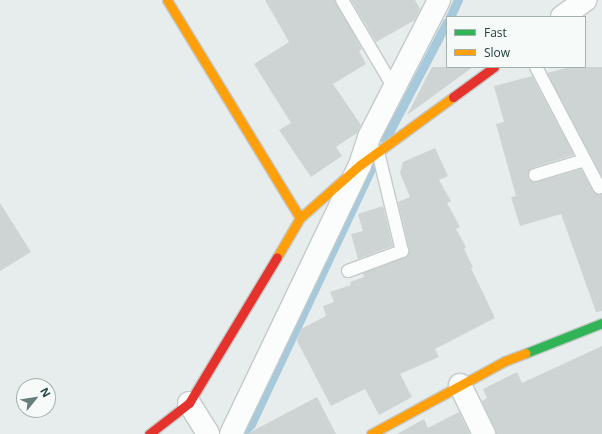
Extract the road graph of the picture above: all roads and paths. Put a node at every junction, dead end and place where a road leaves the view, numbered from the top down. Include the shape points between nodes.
1 (167, 0) edge
2 (342, 0) edge
3 (585, 0) edge
4 (435, 3) edge
5 (563, 16) edge
6 (493, 68) edge
7 (537, 68) edge
8 (394, 88) junction
9 (378, 152) junction
10 (585, 160) junction
11 (360, 165) junction
12 (535, 175) dead end
13 (599, 187) dead end
14 (300, 218) junction
15 (348, 271) dead end
16 (602, 323) edge
17 (460, 386) junction
18 (189, 403) junction
19 (374, 433) edge
20 (149, 434) edge
21 (208, 434) edge
22 (231, 434) edge
23 (484, 434) edge

1 - 14 street
2 - 8 lane
3 - 5 street
4 - 8 street
6 - 9 street
7 - 10 lane
8 - 11 street via 369,137
9 - 11 street
9 - 15 lane via 402,251
10 - 12 lane
10 - 13 lane
11 - 14 street
11 - 22 street
14 - 18 street
16 - 17 street via 505,361
17 - 19 street
17 - 23 street
18 - 20 street
18 - 21 street

